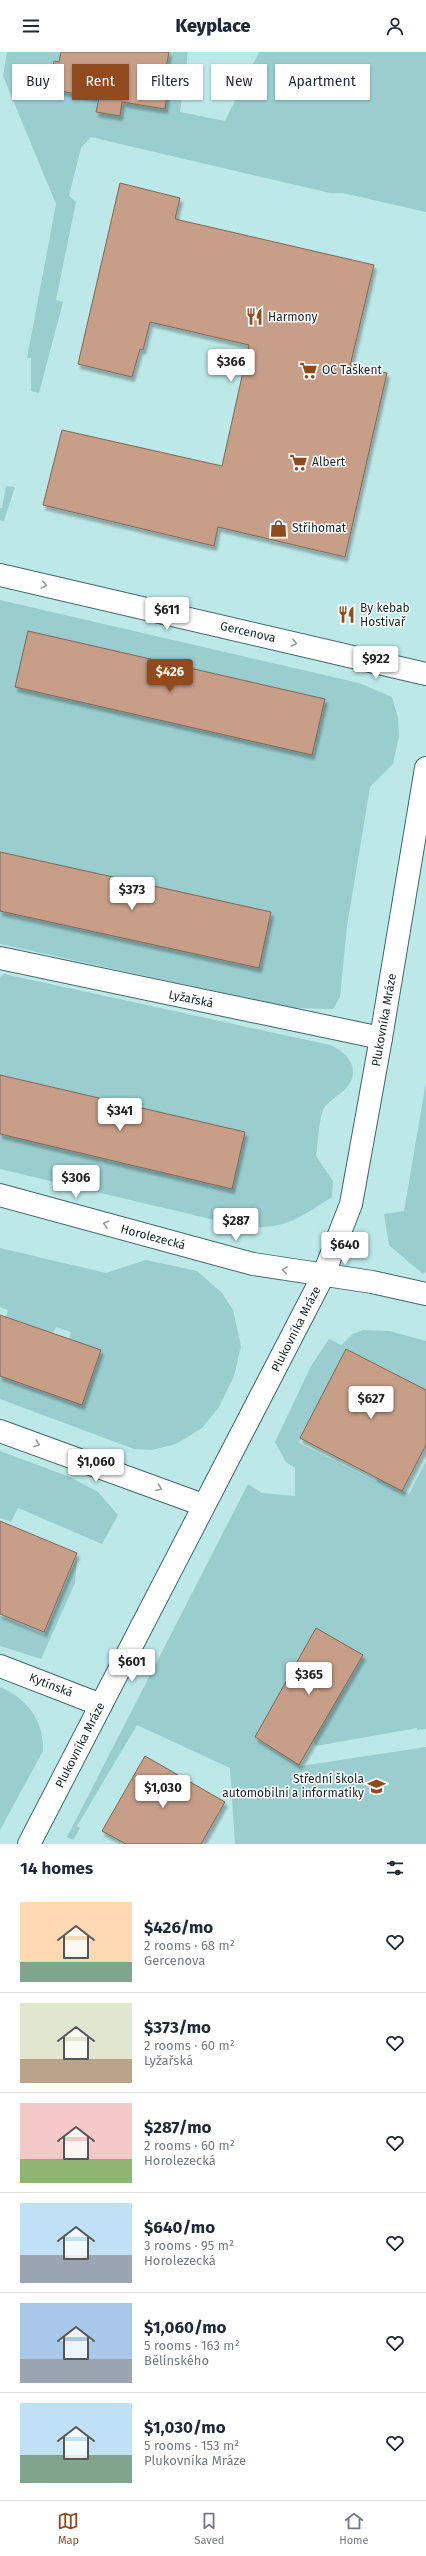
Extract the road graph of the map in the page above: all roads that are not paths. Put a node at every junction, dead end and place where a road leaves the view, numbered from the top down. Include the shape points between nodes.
1 (0, 575) edge
2 (426, 674) edge
3 (426, 768) edge
4 (0, 958) edge
5 (381, 1038) junction
6 (0, 1195) edge
7 (323, 1276) junction
8 (426, 1294) edge
9 (0, 1431) edge
10 (203, 1505) junction
11 (0, 1666) edge
12 (101, 1705) junction
13 (29, 1844) edge

1 -> 2 street, Gercenova
3 - 5 street, Plukovníka Mráze
4 - 5 street, Lyžařská
5 - 7 street, Plukovníka Mráze via 351,1204
7 -> 6 street, Horolezecká via 253,1264
7 - 8 street, Horolezecká via 372,1282
7 - 10 street, Plukovníka Mráze
9 -> 10 street
10 - 12 street, Plukovníka Mráze
11 - 12 street, Kytínská
12 - 13 street, Plukovníka Mráze

